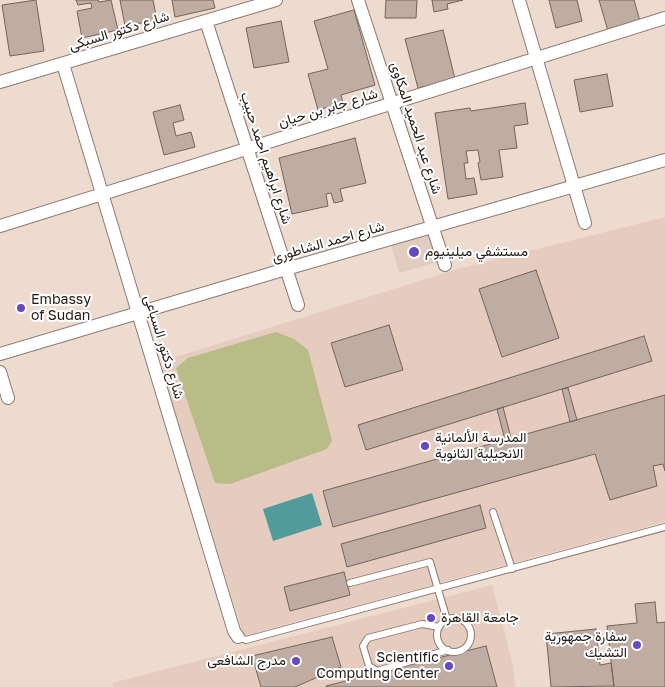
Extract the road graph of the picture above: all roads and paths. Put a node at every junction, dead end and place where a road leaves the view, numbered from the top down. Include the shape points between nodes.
1 (276, 0) edge
2 (358, 0) edge
3 (519, 0) edge
4 (665, 18) edge
5 (206, 21) junction
6 (537, 58) junction
7 (63, 64) junction
8 (0, 82) edge
9 (392, 104) junction
10 (247, 149) junction
11 (665, 160) edge
12 (574, 186) junction
13 (102, 194) junction
14 (585, 223) dead end
15 (0, 226) edge
16 (433, 227) junction
17 (445, 265) dead end
18 (286, 269) junction
19 (298, 305) dead end
20 (138, 313) junction
21 (0, 354) edge
22 (0, 372) edge
23 (8, 398) dead end
24 (493, 512) dead end
25 (665, 528) edge
26 (512, 569) junction
27 (350, 583) dead end
28 (438, 589) junction
29 (447, 620) junction
30 (439, 627) junction
31 (238, 637) joint
32 (448, 650) junction

1 - 5 street, شارع دكتور السبكى
2 - 9 street, شارع عبد الحميد المكاوى
3 - 6 street
4 - 6 street, شارع جابر بن حيان
5 - 7 street, شارع دكتور السبكى
5 - 10 street, شارع ابراهيم احمد حبيب
6 - 9 street, شارع جابر بن حيان
6 - 12 street
7 - 8 street, شارع دكتور السبكى
7 - 13 street, شارع دكتور السباعى
9 - 10 street, شارع جابر بن حيان
9 - 16 street, شارع عبد الحميد المكاوى
10 - 13 street, شارع جابر بن حيان
10 - 18 street, شارع ابراهيم احمد حبيب
11 - 12 street, شارع احمد الشاطورى
12 - 14 street
12 - 16 street, شارع احمد الشاطورى
13 - 15 street, شارع جابر بن حيان
13 - 20 street, شارع دكتور السباعى
16 - 17 street, شارع عبد الحميد المكاوى
16 - 18 street, شارع احمد الشاطورى
18 - 19 street, شارع ابراهيم احمد حبيب
18 - 20 street, شارع احمد الشاطورى
20 - 21 street, شارع احمد الشاطورى
20 - 31 street, شارع دكتور السباعى
22 - 23 street
24 - 26 lane
25 - 26 lane
26 - 28 lane
27 - 28 lane via 430,562
28 - 29 lane
28 - 31 lane via 246,640
29 - 30 lane
29 - 32 lane via 459,619 471,631 465,648
30 - 32 lane via 439,641
30 - 32 lane via 422,624 368,638 363,646 369,666 377,671

